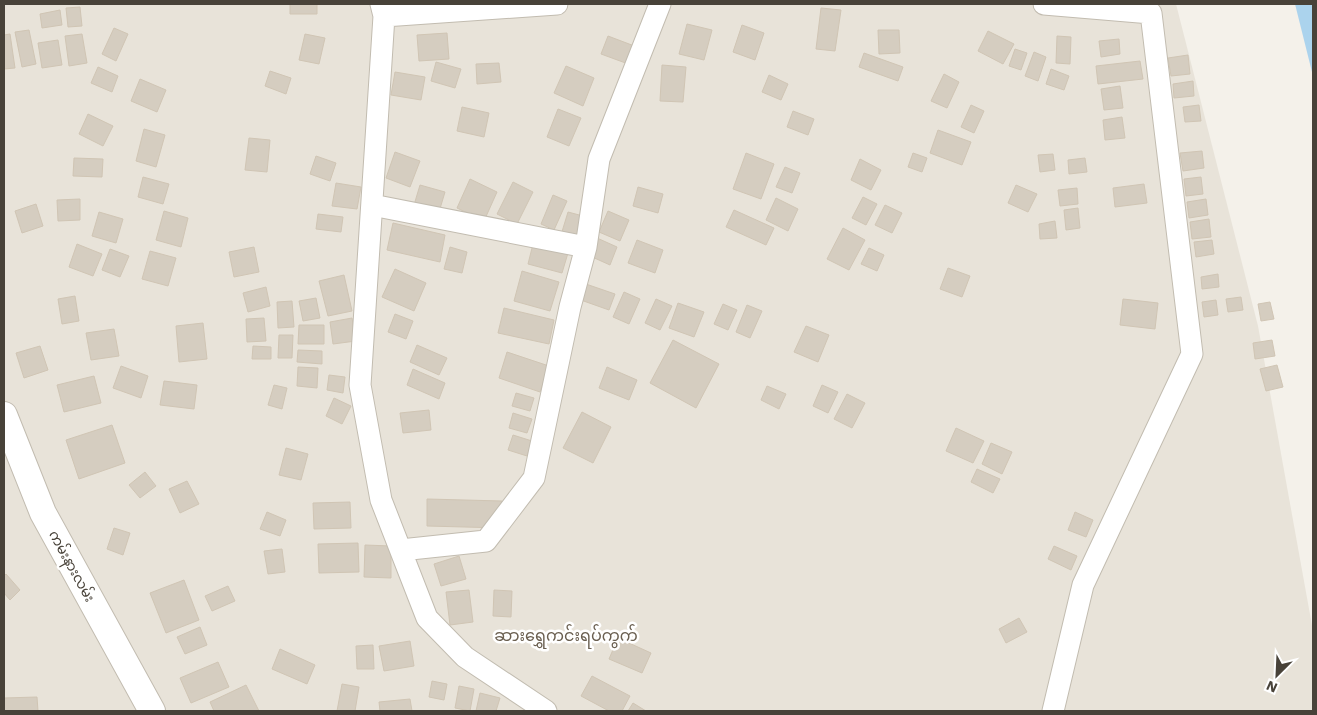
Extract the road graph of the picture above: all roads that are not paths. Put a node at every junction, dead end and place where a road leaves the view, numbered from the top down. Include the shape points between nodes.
1 (557, 4) edge
2 (660, 4) edge
3 (1044, 4) edge
4 (383, 10) edge
5 (372, 205) junction
6 (586, 247) junction
7 (4, 415) edge
8 (401, 550) junction
9 (152, 711) edge
10 (546, 711) edge
11 (1054, 711) edge

1 - 4 street
2 - 6 street via 599,159
3 - 11 street via 1151,13 1192,354 1084,585
4 - 5 street
5 - 6 street
5 - 8 street via 360,385 381,500
6 - 8 street via 534,478 486,541
7 - 9 street, ကမ်းနားလမ်း via 43,513
8 - 10 street via 427,618 465,657

